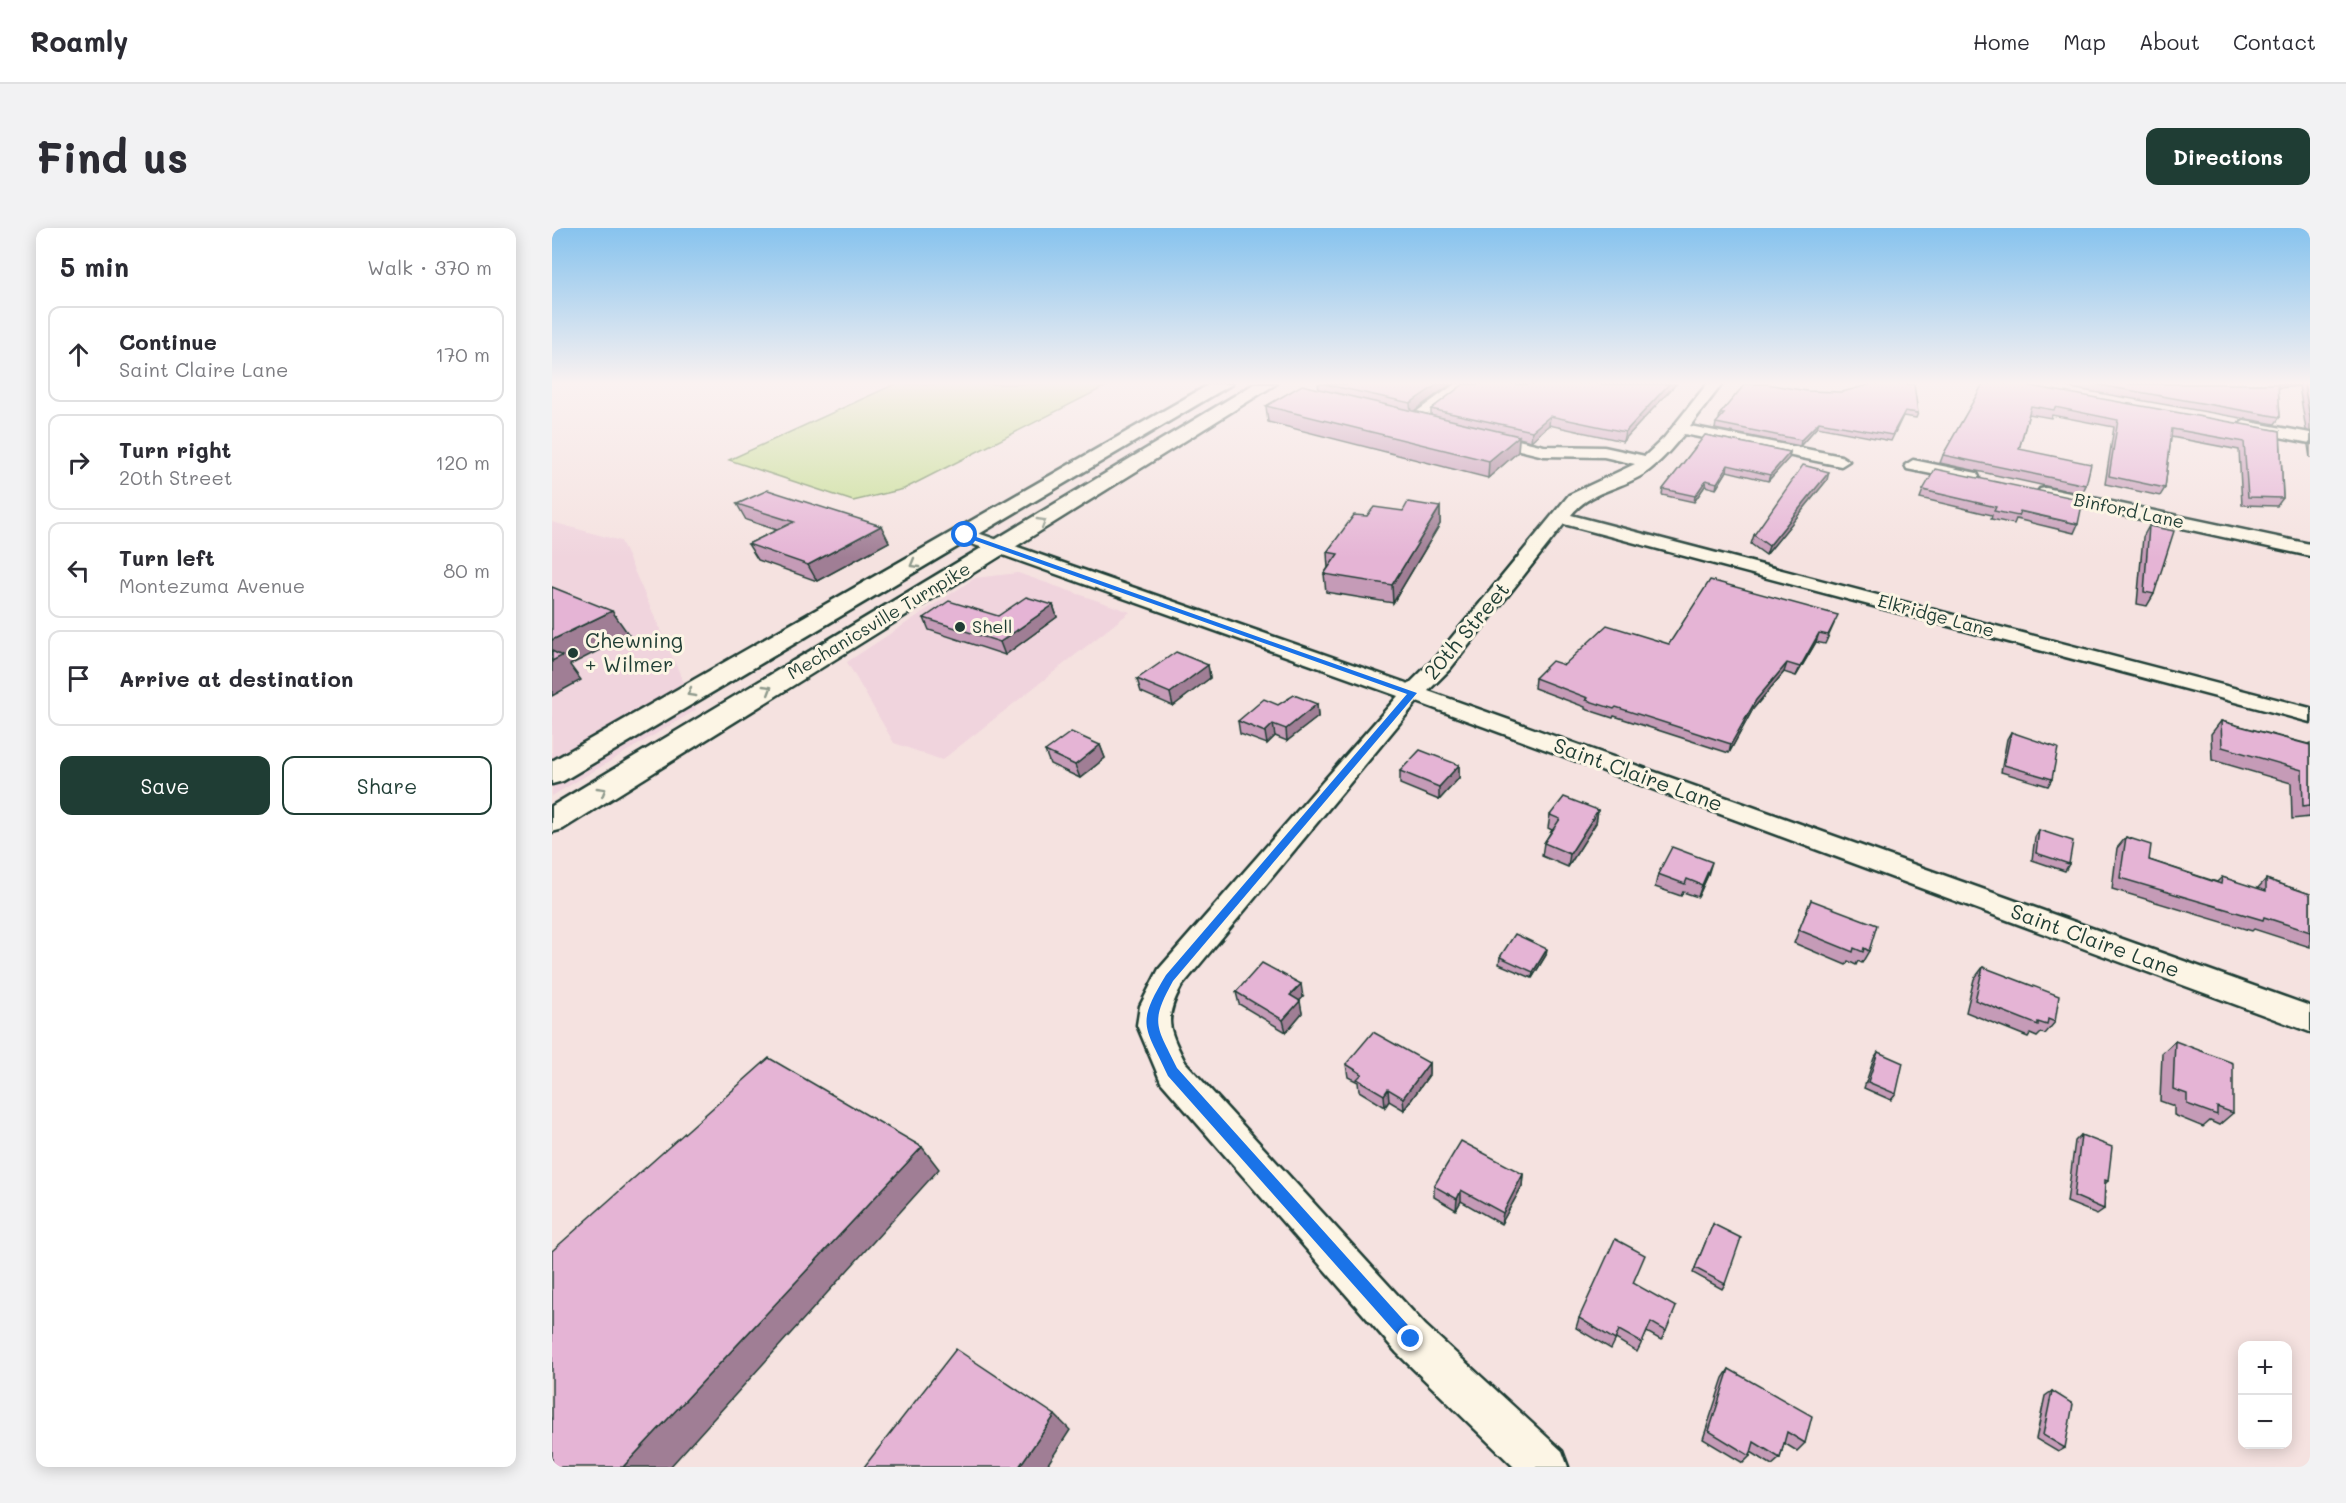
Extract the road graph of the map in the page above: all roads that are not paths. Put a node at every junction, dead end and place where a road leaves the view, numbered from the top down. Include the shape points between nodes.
1 (1124, 442) edge
2 (1173, 442) edge
3 (1505, 442) edge
4 (1666, 442) edge
5 (1746, 442) edge
6 (1841, 461) dead end
7 (1648, 462) junction
8 (1913, 465) dead end
9 (1983, 480) edge
10 (2030, 490) edge
11 (1562, 518) junction
12 (965, 535) junction
13 (1001, 547) junction
14 (2310, 550) edge
15 (1413, 693) junction
16 (2310, 715) edge
17 (552, 774) edge
18 (552, 821) edge
19 (2310, 1019) edge
20 (1546, 1467) edge

1 - 12 highway, Mechanicsville Turnpike
13 -> 2 highway, Mechanicsville Turnpike
3 - 7 street via 1544,451 1604,452
4 - 7 street, 20th Street
5 - 6 street
7 - 11 street, 20th Street via 1580,495
8 - 9 street
10 - 14 street, Binford Lane
11 - 15 street, 20th Street via 1442,664
11 - 16 street, Elkridge Lane
12 - 13 street, Saint Claire Lane
12 -> 17 highway, Mechanicsville Turnpike
13 - 15 street, Saint Claire Lane
18 -> 13 highway, Mechanicsville Turnpike
15 - 19 street, Saint Claire Lane
15 - 20 street, 20th Street via 1170,978 1153,1007 1150,1023 1173,1072 1411,1339

